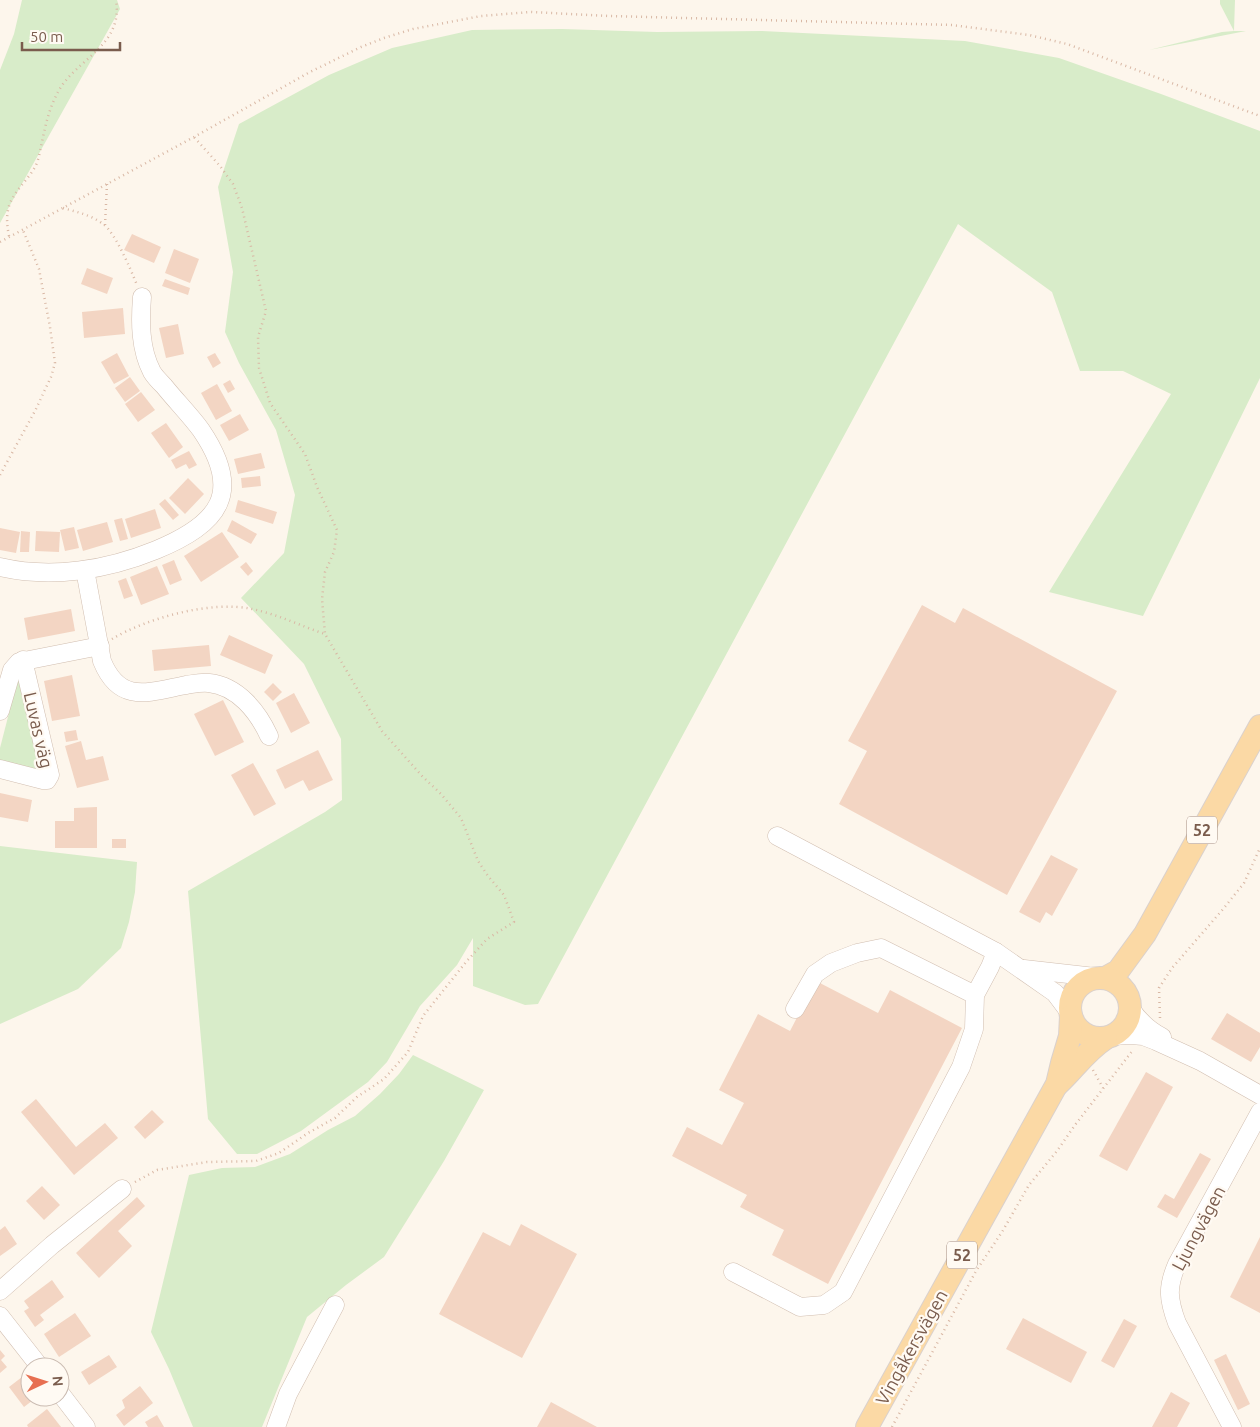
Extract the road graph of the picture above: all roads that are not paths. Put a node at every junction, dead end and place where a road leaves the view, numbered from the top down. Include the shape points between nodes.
1 (142, 297) road end
2 (0, 567) edge
3 (85, 570) junction
4 (100, 646) junction
5 (23, 660) junction
6 (0, 711) edge
7 (1260, 726) edge
8 (270, 736) dead end
9 (0, 769) edge
10 (777, 836) dead end
11 (1145, 934) junction
12 (996, 952) junction
13 (1021, 969) junction
14 (1101, 977) junction
15 (975, 995) junction
16 (1130, 1005) junction
17 (795, 1009) dead end
18 (1070, 1014) junction
19 (1108, 1037) junction
20 (1200, 1061) junction
21 (1057, 1084) junction
22 (1260, 1095) edge
23 (1260, 1112) edge
24 (122, 1189) road end
25 (733, 1272) dead end
26 (0, 1291) edge
27 (335, 1305) dead end
28 (0, 1316) edge
29 (32, 1357) edge
30 (70, 1406) edge
31 (86, 1427) edge
32 (276, 1427) edge
33 (867, 1427) edge
34 (1232, 1427) edge

1 - 3 street via 142,337 152,372 214,452 221,471 223,491 209,518 187,536 145,554
2 - 3 street via 54,573
3 - 4 street
4 - 5 street
4 - 8 street via 107,673 114,683 126,690 148,692 207,682 221,685 240,697 260,718
5 - 6 street, Luvas väg via 12,670
5 - 9 street, Luvas väg via 50,775 43,780
7 - 11 main road, 52
10 - 12 street
11 - 14 main road, 52 via 1118,970
11 - 16 main road, 52
12 - 13 street
12 - 15 street
13 - 14 street
13 - 18 street via 1055,993
14 - 16 main road via 1118,982 1126,991
14 - 18 main road, 52 via 1084,982 1075,990 1070,1001
15 - 17 street via 882,948 831,962 815,974
15 - 25 street via 974,1029 962,1067 843,1292 824,1306 800,1307
16 - 19 main road, 52 via 1125,1025 1117,1034
16 - 20 street via 1139,1021
18 - 19 main road via 1082,1033 1094,1038
18 - 21 main road, Vingåkersvägen / 52 via 1070,1036
19 - 20 street via 1143,1036
19 - 21 main road, Vingåkersvägen / 52 via 1091,1048
20 - 22 street
21 - 33 main road, Vingåkersvägen / 52
23 - 34 street, Ljungvägen via 1177,1264 1169,1287 1177,1323
24 - 26 street
27 - 32 street via 288,1394
28 - 29 street
30 - 31 street

